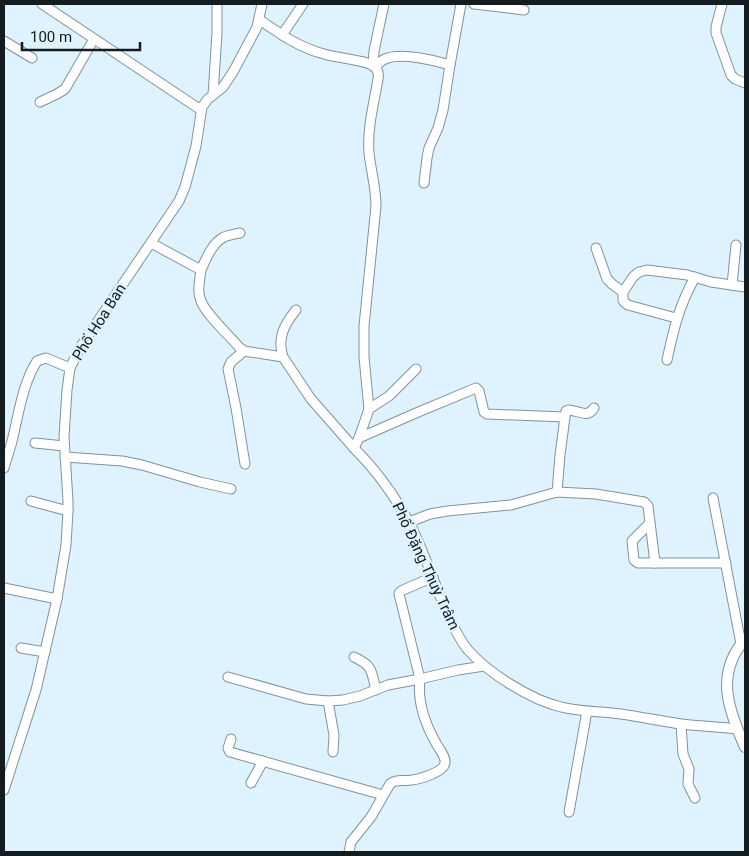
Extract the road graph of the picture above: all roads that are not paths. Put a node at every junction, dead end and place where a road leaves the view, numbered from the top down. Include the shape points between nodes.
1 (42, 4) edge
2 (217, 4) edge
3 (262, 4) edge
4 (303, 4) edge
5 (384, 4) edge
6 (461, 4) edge
7 (474, 4) edge
8 (722, 4) edge
9 (524, 10) dead end
10 (260, 20) junction
11 (282, 35) junction
12 (94, 40) junction
13 (4, 41) edge
14 (32, 58) dead end
15 (450, 65) junction
16 (374, 66) junction
17 (745, 83) edge
18 (213, 96) junction
19 (40, 102) dead end
20 (201, 110) junction
21 (424, 183) dead end
22 (240, 233) dead end
23 (150, 243) junction
24 (736, 245) dead end
25 (596, 248) dead end
26 (201, 270) junction
27 (695, 278) junction
28 (732, 285) junction
29 (745, 287) edge
30 (623, 292) junction
31 (296, 310) dead end
32 (676, 318) junction
33 (244, 351) junction
34 (282, 357) junction
35 (667, 360) dead end
36 (70, 368) junction
37 (416, 369) dead end
38 (594, 408) dead end
39 (369, 410) junction
40 (565, 418) junction
41 (360, 438) junction
42 (35, 443) dead end
43 (64, 446) junction
44 (354, 448) junction
45 (65, 457) junction
46 (245, 464) dead end
47 (4, 468) edge
48 (231, 489) dead end
49 (557, 492) junction
50 (713, 498) dead end
51 (31, 501) dead end
52 (68, 511) junction
53 (409, 522) junction
54 (650, 523) junction
55 (655, 563) junction
56 (726, 563) junction
57 (433, 577) junction
58 (4, 588) edge
59 (57, 600) junction
60 (743, 641) edge
61 (21, 648) dead end
62 (45, 652) junction
63 (471, 653) junction
64 (354, 657) dead end
65 (484, 666) junction
66 (458, 670) junction
67 (228, 677) dead end
68 (420, 679) junction
69 (376, 690) junction
70 (328, 701) junction
71 (587, 710) junction
72 (681, 724) junction
73 (737, 729) junction
74 (231, 739) dead end
75 (745, 747) edge
76 (334, 752) dead end
77 (263, 761) junction
78 (251, 784) dead end
79 (4, 790) edge
80 (383, 795) junction
81 (694, 798) dead end
82 (569, 812) dead end
83 (350, 852) edge

1 - 12 street
2 - 18 street
3 - 10 street
4 - 11 street
5 - 16 street via 374,50
6 - 15 street
7 - 9 street
8 - 17 street via 717,36 731,75
10 - 11 street
10 - 18 street via 233,72
11 - 16 street via 318,53
12 - 19 street via 65,89
12 - 20 street
13 - 14 street
15 - 16 street via 393,57
15 - 21 street via 443,110 428,153
16 - 39 street via 378,80 370,123 369,152 376,206 364,326
18 - 20 street
20 - 23 street, Phố Hoa Ban via 185,187
22 - 26 street via 220,240
23 - 26 street
23 - 36 street, Phố Hoa Ban via 81,346
24 - 28 street
25 - 30 street via 607,279
26 - 33 street via 201,301
27 - 28 street
27 - 30 street via 647,270 632,277
27 - 32 street
28 - 29 street
30 - 32 street via 626,304
31 - 34 street via 282,333
32 - 35 street
33 - 34 street
33 - 46 street via 228,369
34 - 44 street, Phố Đặng Thuỳ Trâm via 311,399
36 - 43 street, Phố Hoa Ban
36 - 47 street via 46,358 36,361
37 - 39 street via 389,396
38 - 40 street via 588,414 566,411
39 - 41 street
40 - 41 street via 487,414 475,388
40 - 49 street
41 - 44 street
42 - 43 street
43 - 45 street, Phố Hoa Ban
44 - 53 street, Phố Đặng Thuỳ Trâm via 386,485
45 - 48 street via 122,461
45 - 52 street, Phố Hoa Ban
49 - 53 street via 511,505 430,514
49 - 54 street via 644,502 648,506
50 - 56 street
51 - 52 street
52 - 59 street, Phố Hoa Ban
53 - 57 street, Phố Đặng Thuỳ Trâm
54 - 55 street
54 - 55 street via 631,543 636,562
55 - 56 street
56 - 60 street
57 - 63 street, Phố Đặng Thuỳ Trâm via 452,624
57 - 68 street via 399,594
58 - 59 street
59 - 62 street, Phố Hoa Ban
60 - 73 main road via 732,658 728,673 728,697
61 - 62 street
62 - 79 street, Phố Hoa Ban
63 - 65 street, Phố Đặng Thuỳ Trâm
63 - 66 street
64 - 69 street via 370,667
65 - 66 street
65 - 71 street, Phố Đặng Thuỳ Trâm via 547,702
66 - 68 street
67 - 70 street via 306,699
68 - 69 street
68 - 80 street via 421,705 445,763 423,778 393,781
69 - 70 street
70 - 76 street
71 - 72 street, Phố Đặng Thuỳ Trâm
71 - 82 street
72 - 73 street, Phố Đặng Thuỳ Trâm
72 - 81 street via 683,754 689,769 688,784
73 - 75 main road
74 - 77 street via 230,752
77 - 78 street
77 - 80 street
80 - 83 street via 351,842

